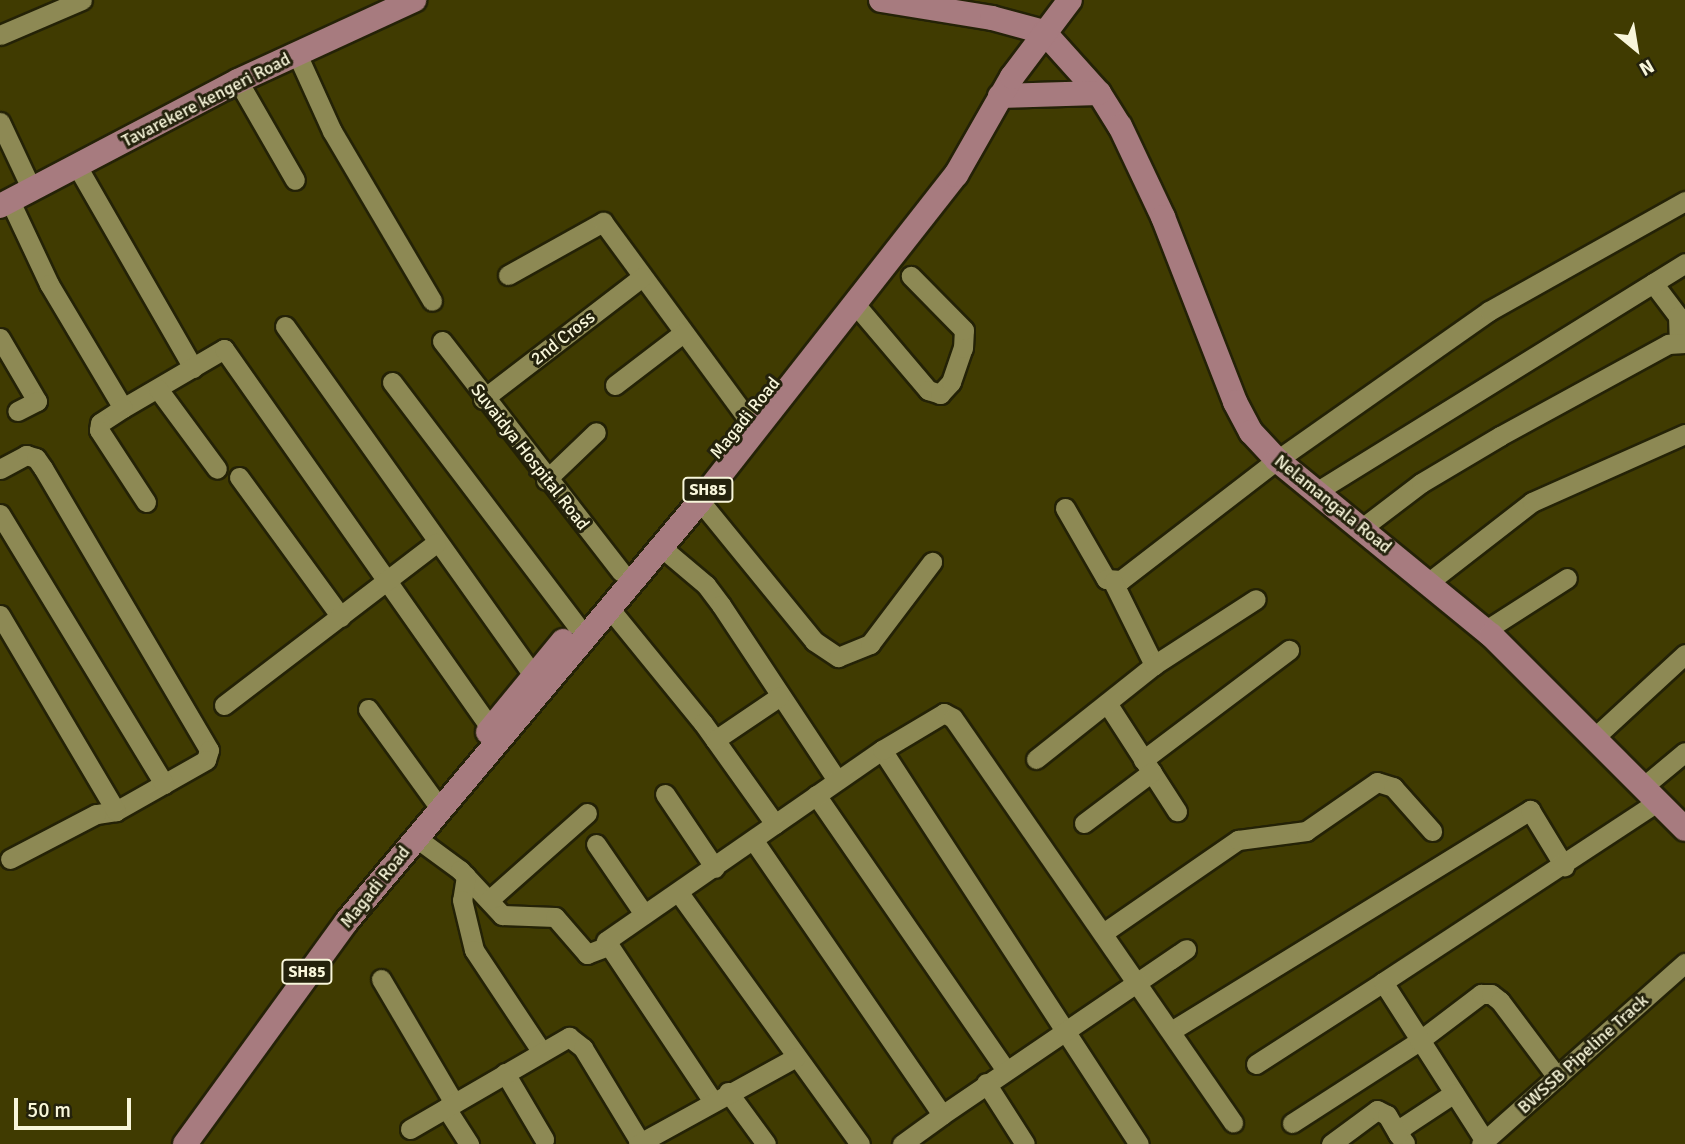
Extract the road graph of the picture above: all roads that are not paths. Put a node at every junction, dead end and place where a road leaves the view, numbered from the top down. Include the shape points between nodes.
1 (82, 0) edge
2 (414, 0) edge
3 (881, 0) edge
4 (1070, 0) edge
5 (1044, 32) junction
6 (0, 35) edge
7 (296, 54) junction
8 (238, 81) junction
9 (1099, 93) junction
10 (1000, 96) junction
11 (0, 122) edge
12 (76, 166) junction
13 (295, 180) dead end
14 (32, 190) junction
15 (1685, 201) edge
16 (5, 203) edge
17 (903, 230) junction
18 (1685, 263) edge
19 (508, 275) dead end
20 (642, 276) junction
21 (911, 276) dead end
22 (1653, 283) junction
23 (432, 300) dead end
24 (855, 304) junction
25 (285, 326) dead end
26 (683, 333) junction
27 (0, 338) edge
28 (442, 341) dead end
29 (1682, 342) edge
30 (193, 368) junction
31 (392, 382) dead end
32 (615, 385) dead end
33 (158, 389) junction
34 (483, 399) junction
35 (123, 408) junction
36 (17, 411) dead end
37 (746, 417) junction
38 (596, 432) dead end
39 (1685, 434) edge
40 (1276, 460) junction
41 (0, 469) edge
42 (217, 469) dead end
43 (239, 477) dead end
44 (546, 480) junction
45 (1316, 492) junction
46 (699, 501) junction
47 (146, 502) dead end
48 (1065, 508) dead end
49 (0, 514) edge
50 (1362, 528) junction
51 (436, 543) junction
52 (661, 547) junction
53 (932, 562) dead end
54 (621, 572) junction
55 (1567, 578) dead end
56 (387, 582) junction
57 (1113, 582) junction
58 (1429, 582) junction
59 (1256, 599) dead end
60 (610, 609) junction
61 (0, 615) edge
62 (341, 617) junction
63 (576, 624) junction
64 (1486, 630) junction
65 (1289, 650) dead end
66 (1685, 654) edge
67 (1154, 665) junction
68 (533, 675) junction
69 (780, 696) junction
70 (1107, 703) junction
71 (224, 705) dead end
72 (368, 709) dead end
73 (490, 728) junction
74 (1594, 738) junction
75 (715, 740) junction
76 (882, 750) junction
77 (1685, 752) edge
78 (1036, 759) dead end
79 (1148, 766) junction
80 (471, 771) junction
81 (837, 780) junction
82 (164, 784) junction
83 (1652, 793) junction
84 (665, 794) dead end
85 (816, 795) junction
86 (439, 807) junction
87 (116, 811) junction
88 (1177, 811) dead end
89 (587, 813) dead end
90 (1084, 823) dead end
91 (775, 824) junction
92 (1685, 829) edge
93 (1432, 831) dead end
94 (415, 837) junction
95 (754, 841) junction
96 (596, 844) dead end
97 (10, 859) dead end
98 (1564, 866) junction
99 (715, 868) junction
100 (466, 876) junction
101 (679, 893) junction
102 (489, 900) junction
103 (644, 914) junction
104 (1104, 933) junction
105 (607, 946) junction
106 (1186, 949) dead end
107 (1685, 963) edge
108 (381, 979) dead end
109 (1138, 982) junction
110 (1383, 982) junction
111 (1065, 1030) junction
112 (1171, 1031) junction
113 (1419, 1041) junction
114 (541, 1051) junction
115 (796, 1057) junction
116 (1256, 1064) dead end
117 (1006, 1069) junction
118 (505, 1073) junction
119 (1557, 1077) junction
120 (986, 1083) junction
121 (1454, 1093) junction
122 (720, 1096) junction
123 (450, 1105) junction
124 (942, 1115) junction
125 (1233, 1123) dead end
126 (1292, 1123) dead end
127 (410, 1129) dead end
128 (544, 1139) dead end
129 (1402, 1139) edge
130 (1483, 1142) edge
131 (639, 1143) edge
132 (185, 1144) edge
133 (468, 1144) edge
134 (766, 1144) edge
135 (860, 1144) edge
136 (902, 1144) edge
137 (1025, 1144) edge
138 (1139, 1144) edge
139 (1331, 1144) edge

1 - 6 street
2 - 7 main road, Tavarekere kengeri Road
3 - 5 main road via 992,18
4 - 5 main road, Magadi Road / SH85
5 - 9 main road, Nelamangala Road
5 - 10 main road, Magadi Road / SH85
7 - 8 main road, Tavarekere kengeri Road
7 - 23 street via 332,131
8 - 12 main road, Tavarekere kengeri Road
8 - 13 street
9 - 10 main road
9 - 40 main road, Nelamangala Road via 1163,217 1235,402 1251,432
10 - 17 main road, Magadi Road / SH85
11 - 14 street
12 - 14 main road, Tavarekere kengeri Road
12 - 30 street
14 - 16 main road, Tavarekere kengeri Road
15 - 40 street via 1499,304
16 - 35 street
17 - 24 main road, Magadi Road / SH85
17 - 37 main road, Magadi Road / SH85
18 - 22 street
19 - 20 street via 603,222
20 - 26 street
20 - 34 street, 2nd Cross
21 - 24 street via 964,330 951,382 940,394 928,390
22 - 29 street via 1678,316
22 - 45 street
24 - 46 main road, Magadi Road / SH85
25 - 51 street
26 - 32 street
26 - 37 street
27 - 36 street via 37,401
28 - 34 street, Suvaidya Hospital Road
29 - 50 street via 1668,344 1489,443 1384,507
30 - 33 street
30 - 56 street via 224,349
31 - 63 street
33 - 35 street
33 - 42 street
34 - 44 street, Suvaidya Hospital Road
35 - 47 street via 100,423 99,430
37 - 54 main road, Magadi Road / SH85
38 - 44 street
39 - 58 street via 1532,502
40 - 45 main road, Nelamangala Road
40 - 57 street via 1129,576
41 - 82 street via 26,455 36,458 204,739 209,750 206,760
43 - 62 street
44 - 54 street, Suvaidya Hospital Road
45 - 50 main road, Nelamangala Road
46 - 52 main road, Magadi Road / SH85
46 - 53 street via 814,641 838,657 870,644
48 - 57 street via 1100,571
49 - 82 street
50 - 58 main road, Nelamangala Road
51 - 56 street
51 - 68 street
52 - 60 main road, Magadi Road / SH85
52 - 69 street via 706,585
54 - 63 main road, Magadi Road / SH85
55 - 64 street
56 - 62 street
56 - 73 street
57 - 67 street
58 - 64 main road, Nelamangala Road
59 - 67 street
60 - 75 street
60 - 80 main road, Magadi Road / SH85
61 - 87 street
62 - 71 street
63 - 68 main road, Magadi Road / SH85
64 - 74 main road, Nelamangala Road
65 - 79 street
66 - 74 street
67 - 70 street
68 - 73 main road, Magadi Road / SH85
69 - 75 street
69 - 81 street
70 - 78 street
70 - 79 street
72 - 86 street
73 - 80 main road, Magadi Road / SH85
74 - 83 main road, Nelamangala Road
75 - 91 street
76 - 81 street
76 - 104 street via 938,715 949,714
76 - 111 street
77 - 83 street
79 - 88 street
79 - 90 street
80 - 86 main road, Magadi Road / SH85
81 - 85 street
82 - 87 street
83 - 92 main road, Nelamangala Road
83 - 98 street
84 - 99 street
85 - 91 street
85 - 117 street
86 - 94 main road, Magadi Road / SH85
87 - 97 street via 87,818
89 - 102 street
91 - 95 street
93 - 104 street via 1393,787 1377,782 1307,831 1238,840
94 - 100 street
94 - 132 main road, Magadi Road / SH85 via 300,981
95 - 99 street
95 - 124 street
96 - 103 street
98 - 110 street
98 - 112 street via 1530,810
99 - 101 street
100 - 102 street
100 - 114 street via 462,900 474,950
101 - 103 street
101 - 115 street
102 - 105 street via 509,917 555,917 587,954
103 - 105 street via 608,939
104 - 109 street
105 - 122 street
106 - 109 street
107 - 119 street, BWSSB Pipeline Track
108 - 123 street
109 - 111 street
109 - 112 street
110 - 113 street
110 - 116 street
111 - 117 street
111 - 138 street
112 - 125 street
113 - 119 street via 1481,994 1491,994
113 - 121 street
113 - 126 street
114 - 118 street
114 - 131 street via 565,1038 578,1042
115 - 122 street
115 - 135 street
117 - 120 street
118 - 123 street
118 - 128 street
119 - 130 street, BWSSB Pipeline Track
120 - 124 street
120 - 137 street
121 - 129 street
121 - 130 street
122 - 131 street
122 - 134 street
123 - 127 street
123 - 133 street
124 - 136 street
129 - 139 street via 1387,1115 1377,1110

